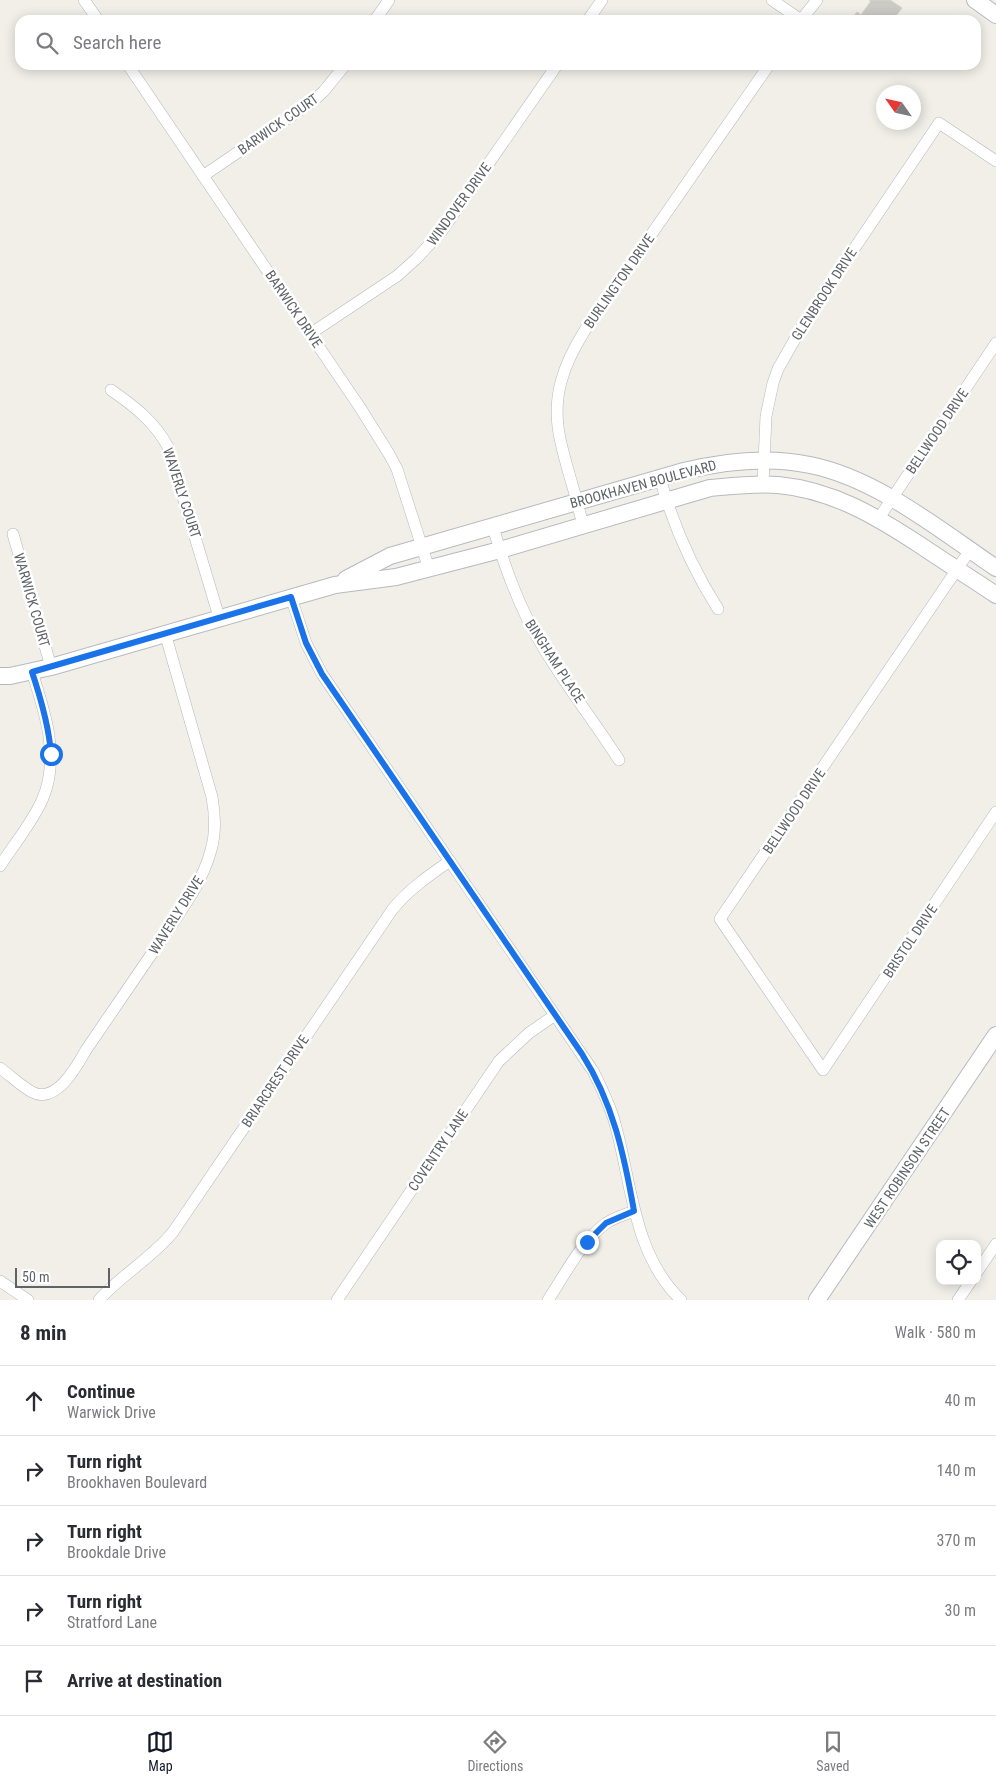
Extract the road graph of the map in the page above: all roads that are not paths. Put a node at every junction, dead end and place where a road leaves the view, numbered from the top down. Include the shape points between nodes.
1 (84, 0) edge
2 (389, 0) edge
3 (602, 0) edge
4 (772, 0) edge
5 (811, 0) edge
6 (817, 0) edge
7 (975, 0) edge
8 (996, 14) edge
9 (94, 15) edge
10 (378, 15) edge
11 (592, 15) edge
12 (794, 15) edge
13 (804, 15) edge
14 (805, 15) edge
15 (131, 70) edge
16 (341, 70) edge
17 (554, 70) edge
18 (766, 70) edge
19 (996, 161) edge
20 (203, 176) junction
21 (310, 334) junction
22 (996, 343) edge
23 (111, 390) dead end
24 (764, 461) junction
25 (660, 478) junction
26 (763, 485) junction
27 (892, 499) junction
28 (666, 501) junction
29 (576, 502) junction
30 (880, 518) junction
31 (583, 524) junction
32 (493, 527) junction
33 (13, 534) dead end
34 (422, 547) junction
35 (500, 550) junction
36 (970, 550) junction
37 (996, 568) edge
38 (429, 569) junction
39 (958, 570) junction
40 (335, 585) junction
41 (996, 595) edge
42 (291, 597) junction
43 (718, 609) dead end
44 (219, 617) junction
45 (165, 633) junction
46 (51, 667) junction
47 (32, 672) junction
48 (0, 676) edge
49 (619, 760) dead end
50 (996, 812) edge
51 (450, 862) junction
52 (0, 866) edge
53 (555, 1015) junction
54 (996, 1035) edge
55 (823, 1070) joint
56 (4, 1071) edge
57 (634, 1211) junction
58 (996, 1244) edge
59 (981, 1266) edge
60 (0, 1281) edge
61 (968, 1285) edge
62 (28, 1300) edge
63 (99, 1300) edge
64 (337, 1300) edge
65 (548, 1300) edge
66 (681, 1300) edge
67 (817, 1300) edge
68 (958, 1300) edge

1 - 9 street
2 - 10 street
3 - 11 street
4 - 12 street
5 - 13 street
6 - 14 street
7 - 8 street
15 - 20 street, BARWICK DRIVE
16 - 20 street, BARWICK COURT via 313,101
17 - 21 street, WINDOVER DRIVE via 436,238 397,276
18 - 29 street, BURLINGTON DRIVE via 571,354 561,382 557,421
19 - 24 street, GLENBROOK DRIVE via 939,123 786,353 769,399
20 - 21 street, BARWICK DRIVE
21 - 34 street, BARWICK DRIVE via 389,454 404,487
22 - 27 street, BELLWOOD DRIVE
23 - 44 street, WAVERLY COURT via 157,428 168,447
24 - 25 street, BROOKHAVEN BOULEVARD via 708,465
24 - 26 street, GLENBROOK DRIVE
24 - 27 street, BROOKHAVEN BOULEVARD via 809,465 826,470 861,482
25 - 28 street
25 - 29 street, BROOKHAVEN BOULEVARD
26 - 28 street, BROOKHAVEN BOULEVARD via 710,488
26 - 30 street, BROOKHAVEN BOULEVARD via 812,490 843,500
27 - 30 street, BELLWOOD DRIVE
27 - 36 street, BROOKHAVEN BOULEVARD
28 - 31 street, BROOKHAVEN BOULEVARD
28 - 43 street via 684,546
29 - 31 street, BURLINGTON DRIVE
29 - 32 street, BROOKHAVEN BOULEVARD
30 - 39 street, BROOKHAVEN BOULEVARD
31 - 35 street, BROOKHAVEN BOULEVARD
32 - 34 street, BROOKHAVEN BOULEVARD
32 - 35 street, BINGHAM PLACE
33 - 46 street, WARWICK COURT
34 - 38 street, BARWICK DRIVE
34 - 40 street, BROOKHAVEN BOULEVARD via 390,556
35 - 38 street, BROOKHAVEN BOULEVARD
35 - 49 street, BINGHAM PLACE via 516,594 541,644
36 - 37 street, BROOKHAVEN BOULEVARD
36 - 39 street, BELLWOOD DRIVE
38 - 40 street, BROOKHAVEN BOULEVARD via 396,578
39 - 41 street, BROOKHAVEN BOULEVARD
39 - 55 street, BELLWOOD DRIVE via 720,920
40 - 42 street, BROOKHAVEN BOULEVARD
42 - 44 street, BROOKHAVEN BOULEVARD
42 - 51 street via 306,643 322,674
44 - 45 street, BROOKHAVEN BOULEVARD
45 - 46 street, BROOKHAVEN BOULEVARD
45 - 56 street, WAVERLY DRIVE via 212,797 215,815 212,848 207,862 190,896 65,1082 48,1093 39,1094
46 - 47 street, BROOKHAVEN BOULEVARD
47 - 48 street, BROOKHAVEN BOULEVARD
47 - 52 street via 49,735 50,769 42,800
50 - 55 street, BRISTOL DRIVE
51 - 53 street
51 - 63 street, BRIARCREST DRIVE via 402,896 173,1232
53 - 57 street via 593,1071 608,1104
53 - 64 street, COVENTRY LANE via 529,1033 499,1061
54 - 67 street, WEST ROBINSON STREET
57 - 65 street via 597,1231
57 - 66 street via 654,1264
58 - 59 street
60 - 62 street
61 - 68 street

